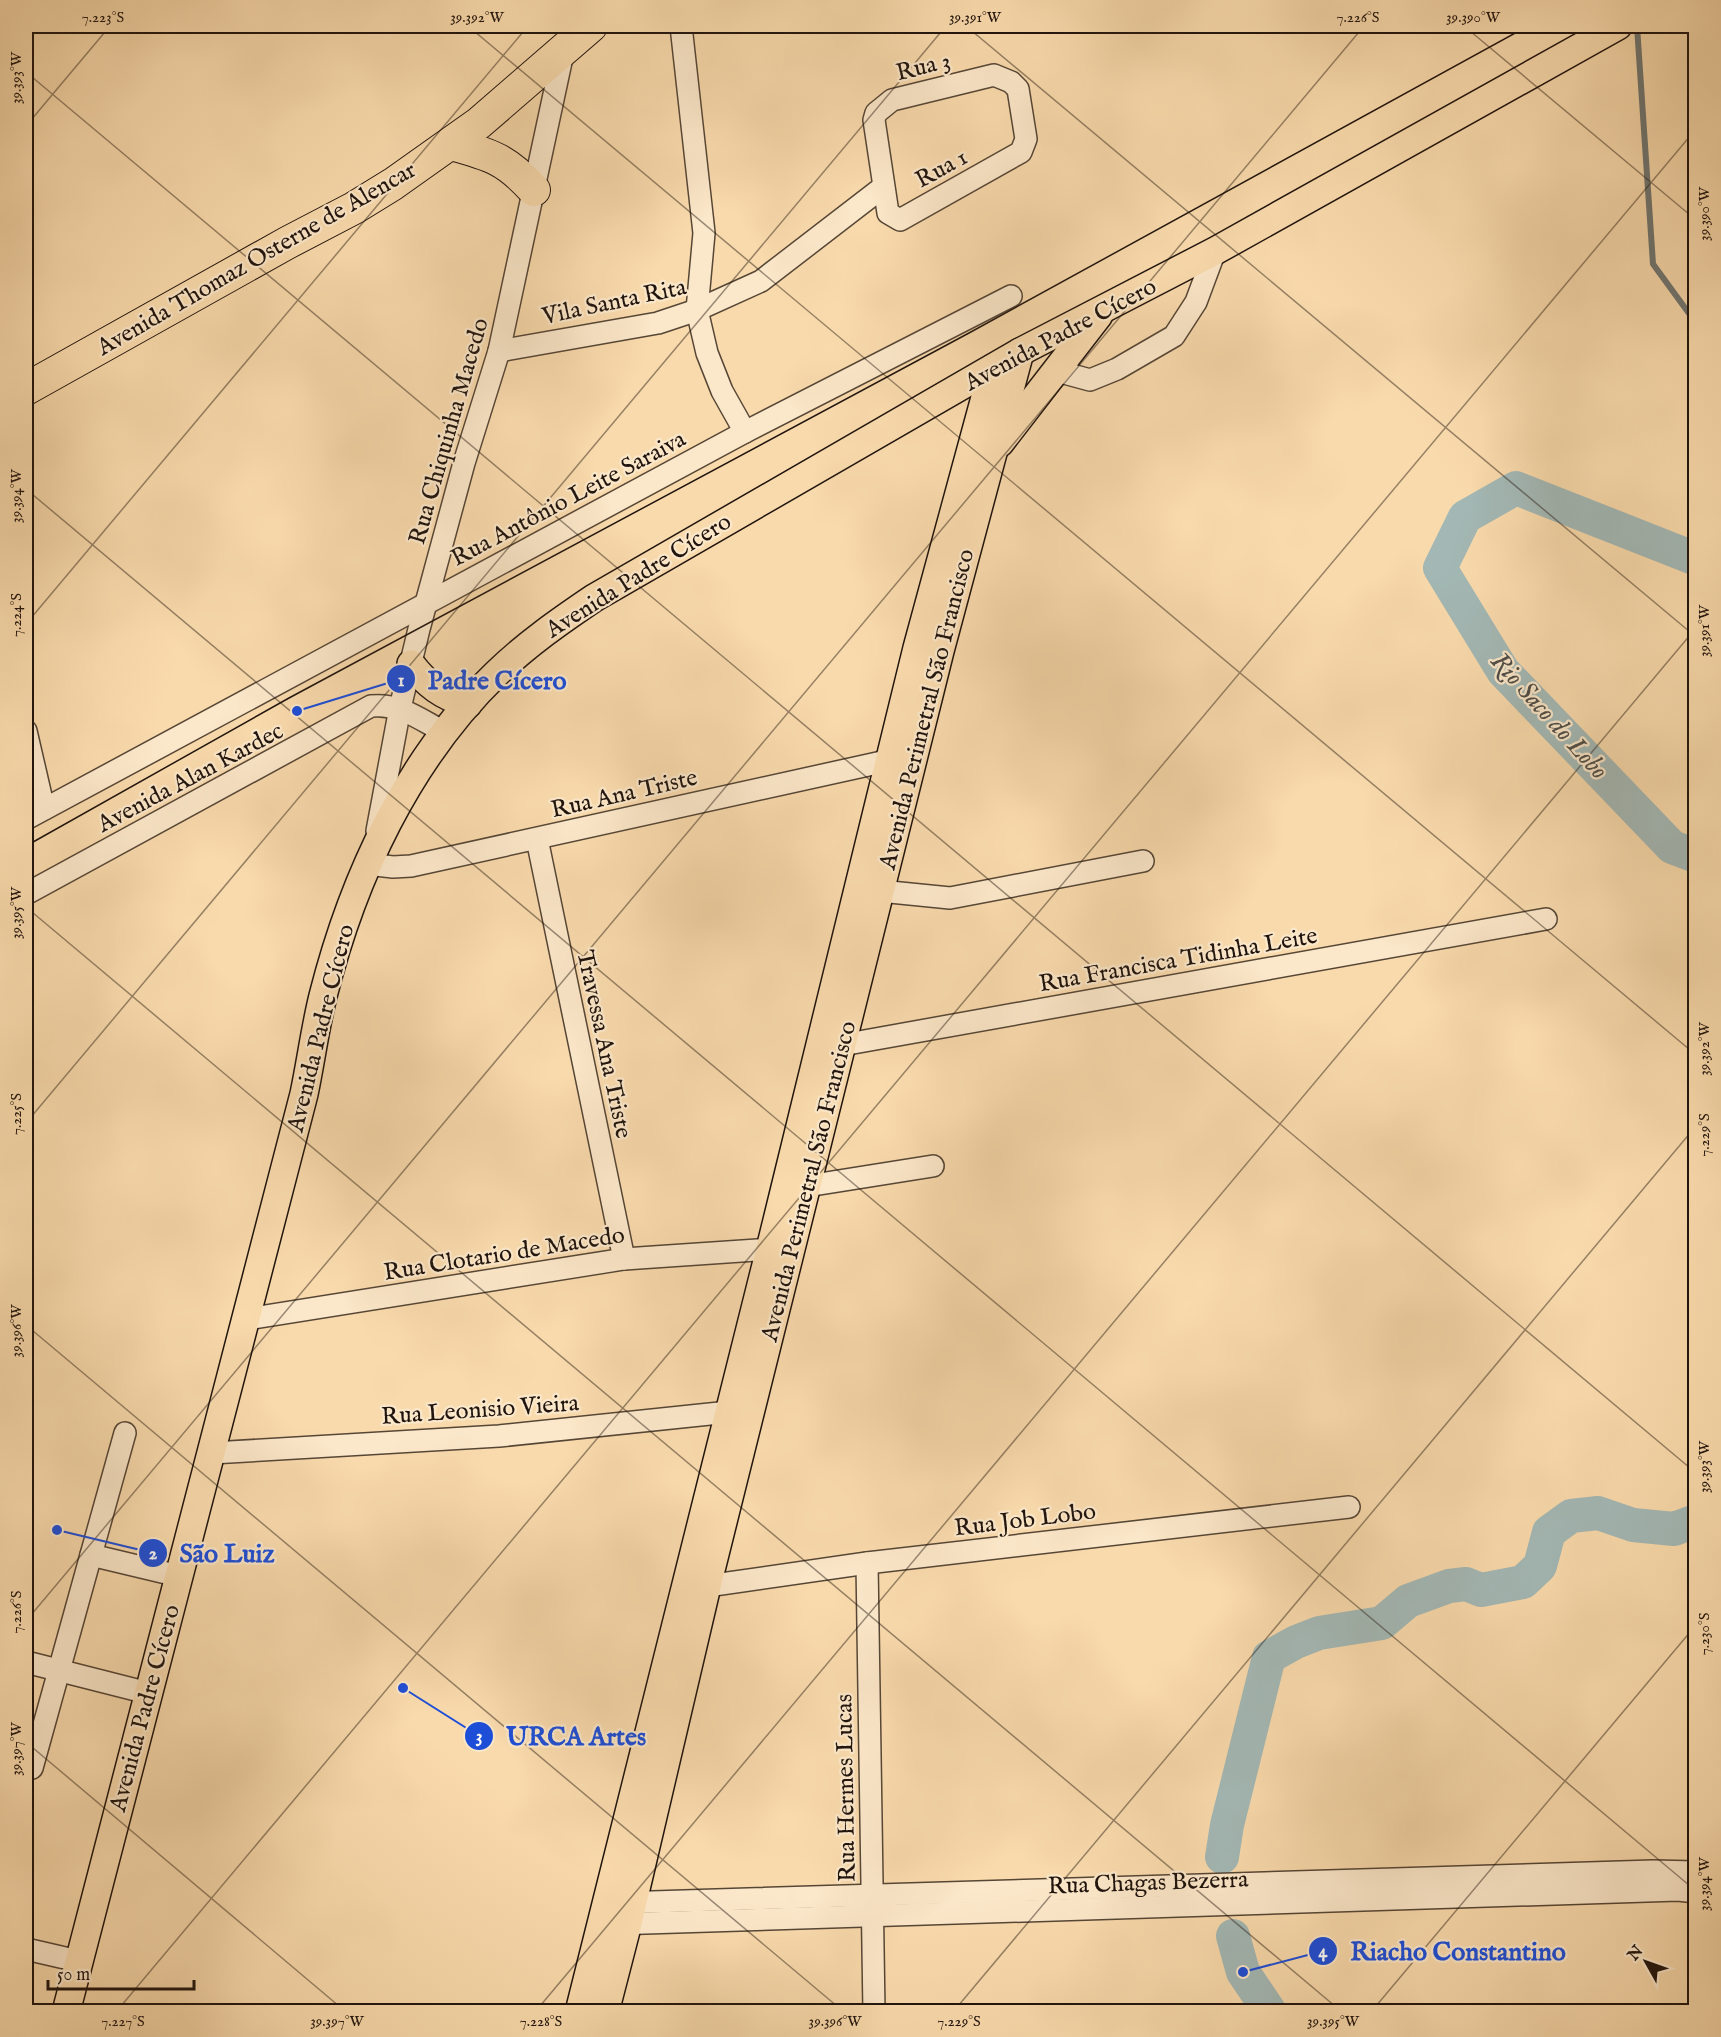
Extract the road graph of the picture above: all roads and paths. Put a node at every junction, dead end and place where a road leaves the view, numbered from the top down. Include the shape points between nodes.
1 (591, 26) edge
2 (681, 26) edge
3 (1616, 27) edge
4 (566, 38) edge
5 (1025, 129) joint
6 (451, 144) junction
7 (883, 187) junction
8 (534, 190) junction
9 (1215, 251) junction
10 (1011, 296) dead end
11 (1104, 309) junction
12 (697, 310) junction
13 (499, 351) junction
14 (1020, 352) junction
15 (993, 368) junction
16 (1057, 371) junction
17 (26, 389) edge
18 (745, 432) junction
19 (992, 453) junction
20 (426, 604) junction
21 (929, 650) junction
22 (411, 664) junction
23 (468, 704) junction
24 (400, 708) junction
25 (26, 731) edge
26 (444, 732) junction
27 (891, 760) junction
28 (35, 814) edge
29 (537, 839) junction
30 (370, 857) junction
31 (1143, 861) dead end
32 (880, 891) junction
33 (26, 894) edge
34 (1546, 919) dead end
35 (831, 1046) junction
36 (933, 1166) dead end
37 (807, 1186) junction
38 (770, 1249) junction
39 (624, 1259) junction
40 (247, 1320) junction
41 (740, 1413) junction
42 (125, 1433) dead end
43 (212, 1453) junction
44 (1349, 1508) dead end
45 (91, 1555) junction
46 (867, 1563) junction
47 (179, 1576) junction
48 (707, 1586) junction
49 (26, 1662) edge
50 (58, 1670) junction
51 (148, 1693) junction
52 (32, 1768) dead end
53 (1695, 1872) edge
54 (1695, 1892) edge
55 (872, 1906) junction
56 (618, 1913) junction
57 (26, 1949) edge
58 (78, 1961) junction
59 (70, 2011) edge
60 (579, 2012) edge
61 (605, 2012) edge
62 (874, 2012) edge

1 - 4 highway, Avenida Thomaz Osterne de Alencar
2 - 12 street via 704,233
3 - 9 main road, Avenida Padre Cícero
4 - 6 highway, Avenida Thomaz Osterne de Alencar via 479,123
4 - 8 street, Rua Chiquinha Macedo
5 - 7 street, Rua 1 via 1021,152 900,220 888,213
5 - 7 street, Rua 3 via 1018,90 1011,82 994,75 892,99 876,113 874,120
6 - 8 highway via 495,157
6 - 17 highway, Avenida Thomaz Osterne de Alencar via 354,207
7 - 12 street, Vila Santa Rita via 761,281
8 - 13 street, Rua Chiquinha Macedo
9 - 11 main road, Avenida Padre Cícero
9 - 16 street via 1196,302 1174,336 1090,380
10 - 18 street, Rua Antônio Leite Saraiva
11 - 14 main road, Avenida Padre Cícero
11 - 16 main road
12 - 13 street, Vila Santa Rita via 658,323
12 - 18 street via 707,353
13 - 20 street, Rua Chiquinha Macedo
14 - 15 main road, Avenida Padre Cícero
14 - 19 main road, Avenida Perimetral São Francisco
15 - 21 main road, Avenida Perimetral São Francisco
15 - 23 main road, Avenida Padre Cícero via 594,598 538,637
16 - 19 main road
18 - 20 street, Rua Antônio Leite Saraiva
19 - 21 main road, Avenida Perimetral São Francisco
20 - 22 street, Rua Chiquinha Macedo
20 - 28 street, Rua Antônio Leite Saraiva
21 - 27 main road, Avenida Perimetral São Francisco
21 - 32 main road, Avenida Perimetral São Francisco
22 - 23 main road via 436,691
22 - 24 street, Rua Chiquinha Macedo
23 - 26 main road, Avenida Padre Cícero
24 - 26 street, Avenida Alan Kardec
24 - 30 street, Rua Chiquinha Macedo
24 - 33 street, Avenida Alan Kardec via 371,706
25 - 28 street
26 - 30 main road, Avenida Padre Cícero
27 - 29 street, Rua Ana Triste
27 - 35 main road, Avenida Perimetral São Francisco
29 - 30 street, Rua Ana Triste via 411,866 393,867
29 - 39 street, Travessa Ana Triste
30 - 40 main road, Avenida Padre Cícero via 323,997 304,1094
31 - 32 street via 950,898
32 - 35 main road, Avenida Perimetral São Francisco
34 - 35 street, Rua Francisca Tidinha Leite
35 - 37 main road, Avenida Perimetral São Francisco
35 - 38 main road, Avenida Perimetral São Francisco
36 - 37 street
37 - 41 main road, Avenida Perimetral São Francisco
38 - 39 street, Rua Clotario de Macedo
38 - 41 main road, Avenida Perimetral São Francisco
39 - 40 street, Rua Clotario de Macedo
40 - 43 main road, Avenida Padre Cícero
41 - 43 street, Rua Leonisio Vieira via 499,1436
41 - 48 main road, Avenida Perimetral São Francisco
41 - 56 main road, Avenida Perimetral São Francisco
42 - 45 street
43 - 47 main road, Avenida Padre Cícero
44 - 46 street, Rua Job Lobo
45 - 47 street
45 - 50 street
46 - 48 street, Rua Job Lobo
46 - 55 street, Rua Hermes Lucas
47 - 51 main road, Avenida Padre Cícero
48 - 56 main road, Avenida Perimetral São Francisco
49 - 50 street
50 - 51 street
50 - 52 street
51 - 58 main road, Avenida Padre Cícero
53 - 55 street, Rua Chagas Bezerra via 1299,1880
54 - 55 street, Rua Chagas Bezerra
55 - 56 street, Rua Chagas Bezerra
55 - 62 street, Rua Hermes Lucas
56 - 60 main road, Avenida Perimetral São Francisco
56 - 61 main road, Avenida Perimetral São Francisco
57 - 58 street
58 - 59 main road, Avenida Padre Cícero

